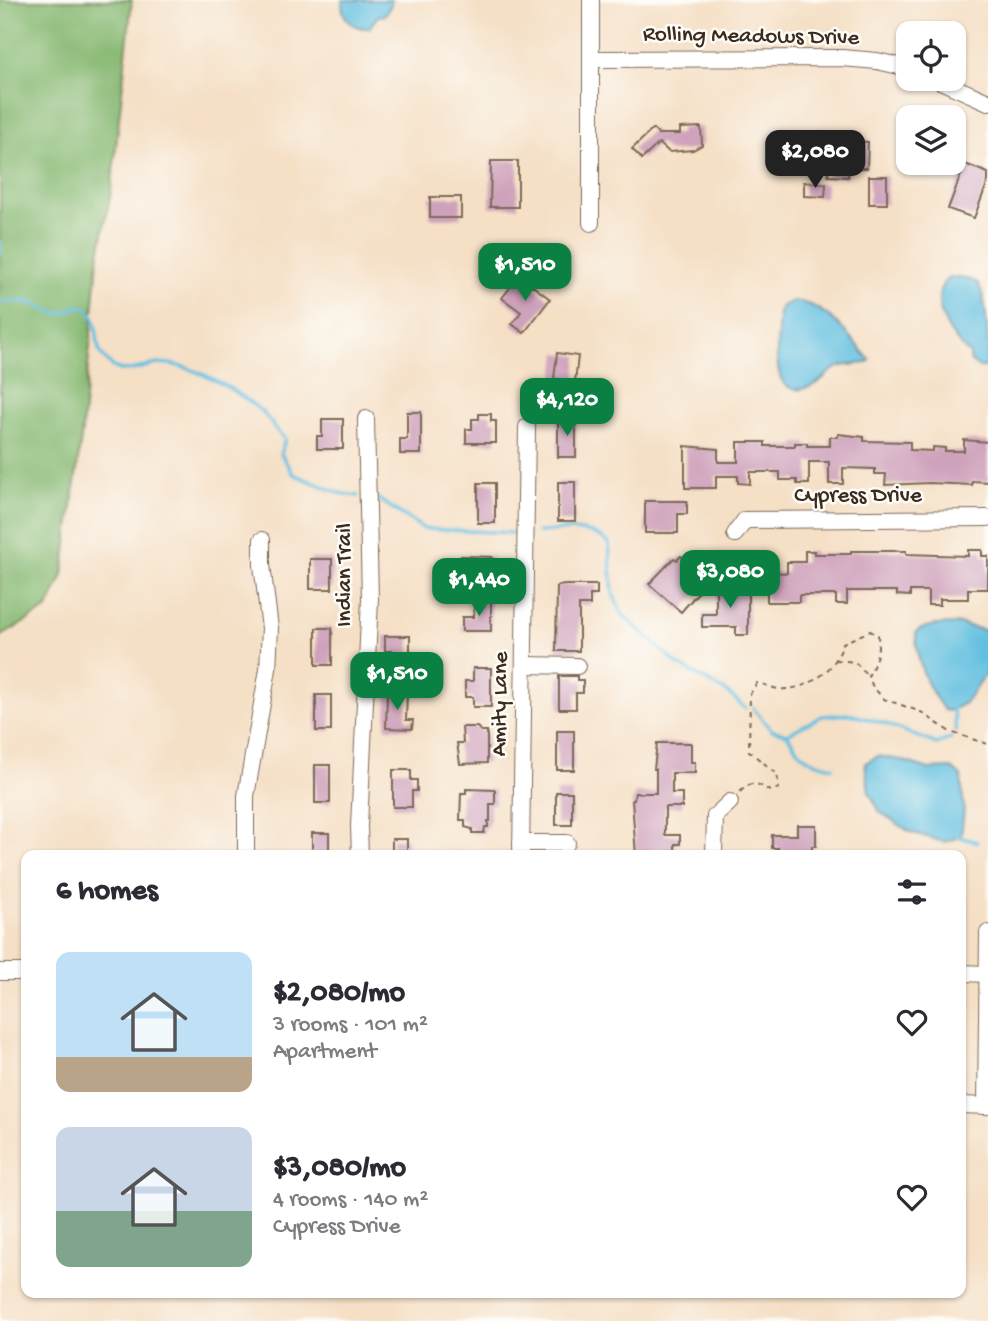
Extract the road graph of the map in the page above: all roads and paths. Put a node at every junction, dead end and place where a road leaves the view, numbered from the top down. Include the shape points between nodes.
1 (591, 0) edge
2 (592, 59) junction
3 (896, 65) edge
4 (963, 91) edge
5 (988, 102) edge
6 (591, 223) dead end
7 (366, 419) dead end
8 (527, 427) dead end
9 (988, 518) edge
10 (735, 534) dead end
11 (262, 540) dead end
12 (835, 660) junction
13 (524, 665) junction
14 (578, 666) dead end
15 (868, 676) junction
16 (988, 744) edge
17 (730, 802) joint
18 (567, 843) dead end
19 (521, 849) edge
20 (246, 850) edge
21 (360, 850) edge
22 (714, 850) edge
23 (988, 933) edge
24 (0, 972) edge
25 (21, 972) edge
26 (966, 973) edge
27 (988, 974) edge
28 (966, 1105) edge
29 (987, 1106) edge

1 - 2 street
2 - 3 street, Rolling Meadows Drive via 842,58
2 - 6 street
4 - 5 street
7 - 21 street, Indian Trail via 370,600
8 - 13 street, Amity Lane
9 - 10 street, Cypress Drive via 745,520
11 - 20 street via 270,628 268,668 246,796
12 - 15 path via 855,662
12 - 15 path via 843,643 874,632 878,635 877,658
12 - 17 path via 804,685 781,689 757,683 752,688 749,751 777,774 779,788 770,791 750,783
13 - 14 street
13 - 19 street, Amity Lane
15 - 16 path via 884,699 921,712 950,732
17 - 22 street via 715,816
18 - 19 street
23 - 27 street
24 - 25 street
26 - 27 street
27 - 29 street
28 - 29 street

